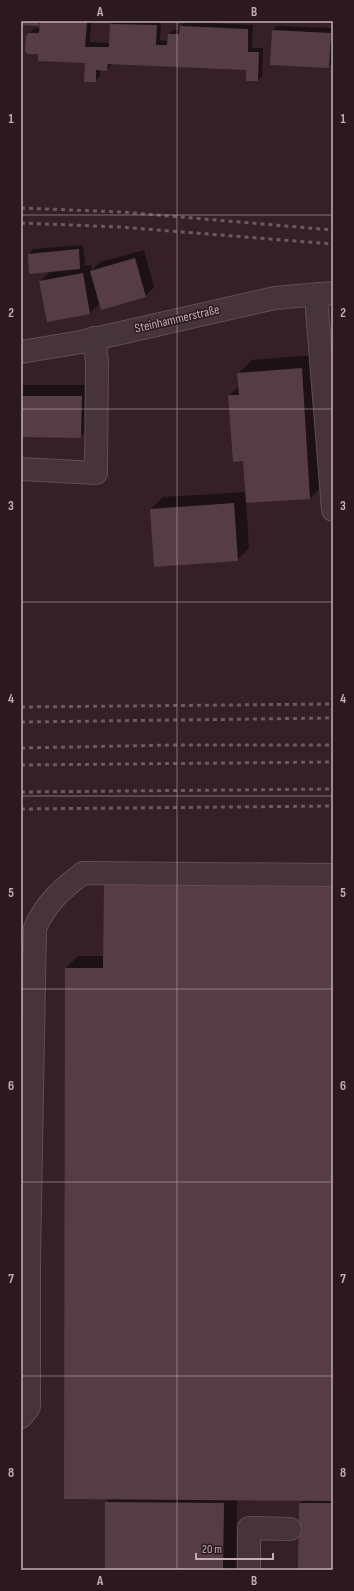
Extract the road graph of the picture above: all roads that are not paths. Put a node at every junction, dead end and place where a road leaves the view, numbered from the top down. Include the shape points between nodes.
1 (326, 293) edge
2 (94, 338) junction
3 (21, 352) edge
4 (21, 469) edge
5 (333, 510) edge
6 (333, 875) edge
7 (25, 1260) edge
8 (21, 1417) edge
9 (290, 1529) dead end
10 (249, 1570) edge

1 - 2 street, Steinhammerstraße via 275,298
1 - 5 street via 317,310
2 - 3 street, Steinhammerstraße
2 - 4 street via 97,362 96,473
6 - 7 street via 84,873 53,898 40,915 35,928
7 - 8 street via 28,1407
9 - 10 street via 249,1528

